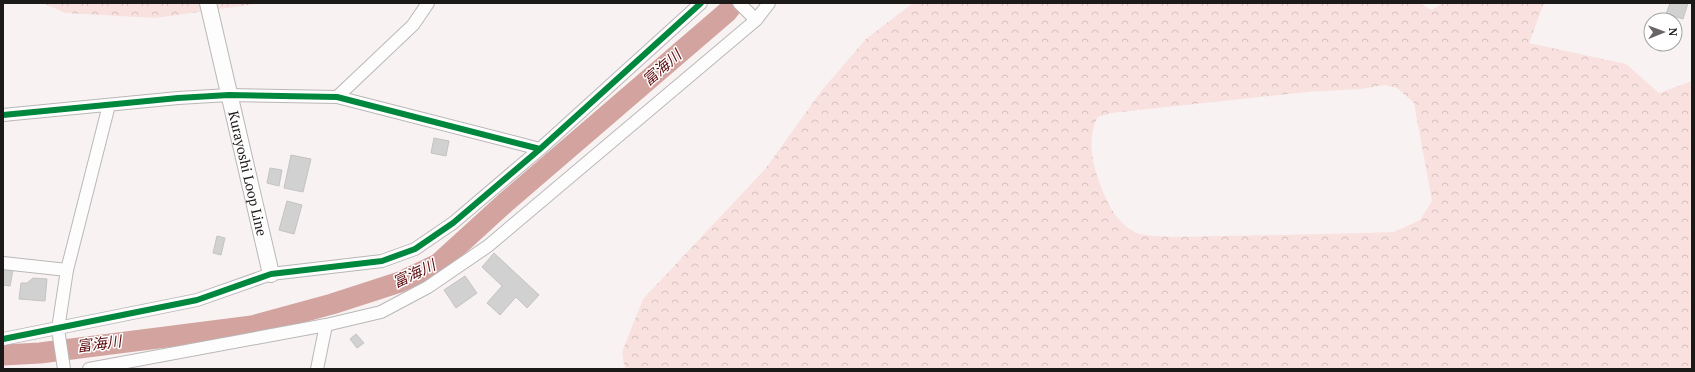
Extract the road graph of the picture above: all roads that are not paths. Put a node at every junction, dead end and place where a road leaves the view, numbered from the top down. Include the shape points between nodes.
1 (208, 3) edge
2 (428, 3) edge
3 (701, 3) edge
4 (739, 3) edge
5 (769, 3) edge
6 (754, 18) junction
7 (229, 96) junction
8 (337, 97) junction
9 (109, 105) junction
10 (3, 114) edge
11 (540, 149) junction
12 (3, 263) edge
13 (66, 270) junction
14 (271, 274) junction
15 (326, 325) junction
16 (58, 329) junction
17 (3, 339) edge
18 (64, 369) edge
19 (89, 369) edge
20 (317, 369) edge

1 - 7 main road, Kurayoshi Loop Line
2 - 8 street via 413,25
3 - 11 street
4 - 6 street
5 - 6 street
6 - 15 street via 488,246 428,287 381,312
7 - 8 street
7 - 9 street
7 - 14 main road, Kurayoshi Loop Line
8 - 11 street
9 - 10 street
9 - 13 street
11 - 14 street via 453,223 415,249 382,261
12 - 13 street
13 - 16 street
14 - 16 street via 197,300
15 - 19 street
15 - 20 street
16 - 17 street
16 - 18 street

